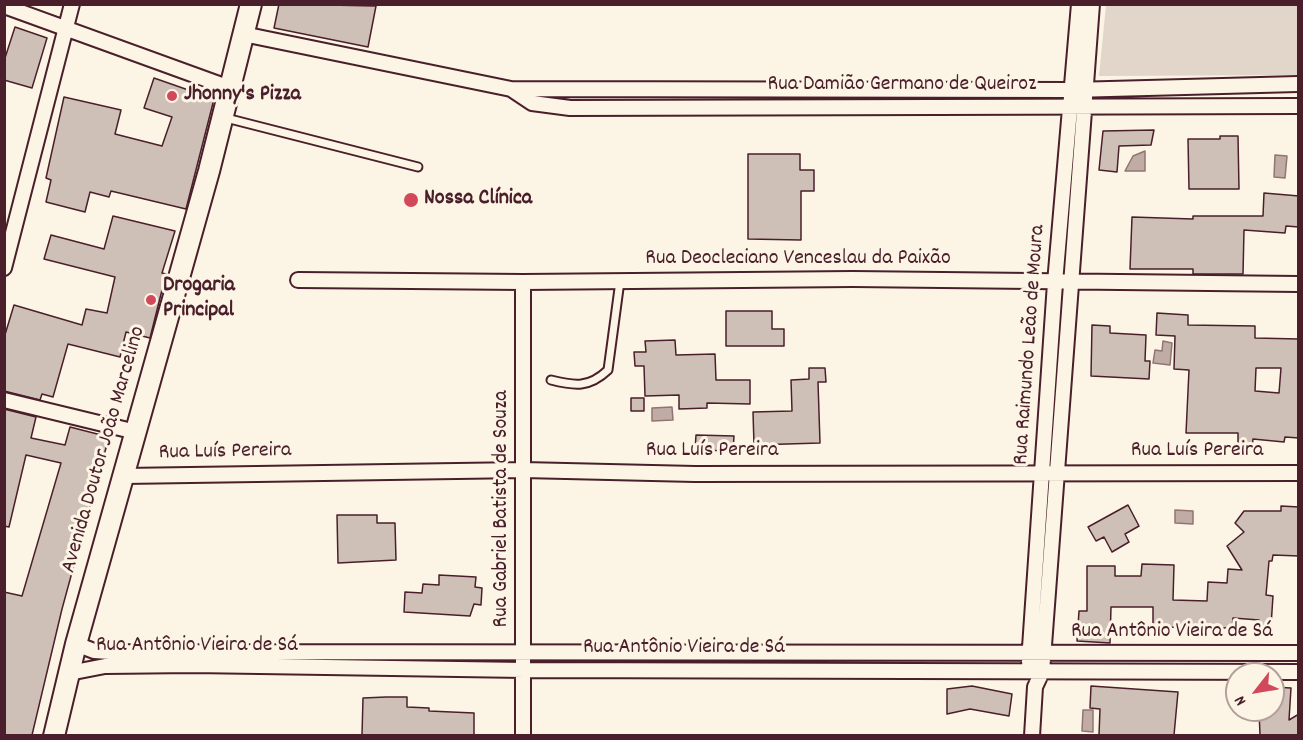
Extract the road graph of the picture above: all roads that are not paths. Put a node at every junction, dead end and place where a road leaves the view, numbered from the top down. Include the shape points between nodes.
1 (72, 4) edge
2 (251, 4) edge
3 (1079, 4) edge
4 (1092, 4) edge
5 (4, 6) edge
6 (66, 29) junction
7 (243, 34) junction
8 (1299, 84) edge
9 (230, 88) junction
10 (810, 88) junction
11 (511, 89) junction
12 (1078, 90) junction
13 (1299, 106) edge
14 (810, 107) junction
15 (1077, 107) junction
16 (223, 117) junction
17 (418, 167) dead end
18 (4, 268) edge
19 (298, 280) dead end
20 (620, 281) junction
21 (523, 282) junction
22 (1055, 283) junction
23 (1073, 283) junction
24 (1299, 284) edge
25 (551, 380) dead end
26 (4, 400) edge
27 (136, 432) junction
28 (524, 470) junction
29 (1299, 473) edge
30 (1050, 474) junction
31 (124, 476) junction
32 (76, 644) junction
33 (194, 651) junction
34 (296, 651) junction
35 (524, 652) junction
36 (1299, 653) edge
37 (1037, 655) junction
38 (193, 665) junction
39 (296, 667) junction
40 (524, 670) junction
41 (1035, 672) junction
42 (1299, 672) edge
43 (69, 673) junction
44 (54, 735) edge
45 (523, 735) edge
46 (1032, 735) edge

1 - 6 street
2 - 7 street, Avenida Doutor João Marcelino
3 - 12 street, Rua Raimundo Leão de Moura
4 - 12 street, Rua Raimundo Leão de Moura
5 - 6 street
6 - 9 street
6 - 18 street
7 - 9 street, Avenida Doutor João Marcelino
7 - 11 street, Rua Damião Germano de Queiroz
8 - 12 street, Rua Damião Germano de Queiroz
9 - 16 street, Avenida Doutor João Marcelino
10 - 11 street, Rua Damião Germano de Queiroz
10 - 12 street, Rua Damião Germano de Queiroz
10 - 14 street
11 - 14 street, Rua Damião Germano de Queiroz via 532,103 570,108
12 - 15 street, Rua Raimundo Leão de Moura
13 - 15 street, Rua Damião Germano de Queiroz
14 - 15 street, Rua Damião Germano de Queiroz
15 - 22 street, Rua Raimundo Leão de Moura
15 - 23 street, Rua Raimundo Leão de Moura
16 - 17 lane
16 - 27 street, Avenida Doutor João Marcelino
19 - 21 street, Rua Deocleciano Venceslau da Paixão
20 - 21 street, Rua Deocleciano Venceslau da Paixão
20 - 22 street, Rua Deocleciano Venceslau da Paixão via 853,279
20 - 25 lane via 608,370 586,385
21 - 28 street, Rua Gabriel Batista de Souza
22 - 23 street, Rua Deocleciano Venceslau da Paixão
22 - 30 street, Rua Raimundo Leão de Moura
23 - 24 street, Rua Deocleciano Venceslau da Paixão
23 - 30 street, Rua Raimundo Leão de Moura
26 - 27 street
27 - 31 street, Avenida Doutor João Marcelino
28 - 30 street, Rua Luís Pereira
28 - 31 street, Rua Luís Pereira
28 - 35 street, Rua Gabriel Batista de Souza
29 - 30 street, Rua Luís Pereira
30 - 37 street, Rua Raimundo Leão de Moura
31 - 32 street, Avenida Doutor João Marcelino
32 - 33 street, Rua Antônio Vieira de Sá via 101,652
32 - 43 street, Avenida Doutor João Marcelino
33 - 34 street, Rua Antônio Vieira de Sá
33 - 38 street
34 - 35 street, Rua Antônio Vieira de Sá
34 - 39 street
35 - 37 street, Rua Antônio Vieira de Sá
35 - 40 street, Rua Gabriel Batista de Souza
36 - 37 street, Rua Antônio Vieira de Sá
37 - 41 street, Rua Raimundo Leão de Moura
38 - 39 street, Rua Antônio Vieira de Sá
38 - 43 street, Rua Antônio Vieira de Sá via 105,666
39 - 40 street, Rua Antônio Vieira de Sá
40 - 41 street, Rua Antônio Vieira de Sá
40 - 45 street, Rua Gabriel Batista de Souza
41 - 42 street, Rua Antônio Vieira de Sá
41 - 46 street
43 - 44 street, Avenida Doutor João Marcelino

